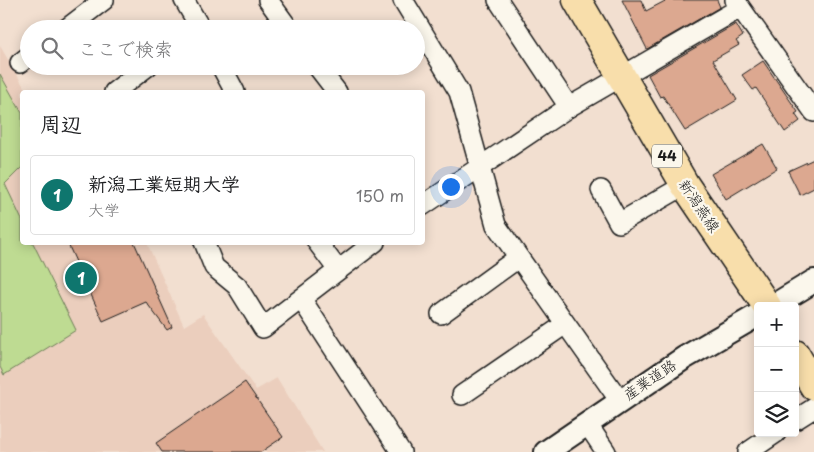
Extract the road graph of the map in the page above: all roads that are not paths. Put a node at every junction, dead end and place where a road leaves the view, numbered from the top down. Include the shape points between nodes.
1 (104, 0) edge
2 (184, 0) edge
3 (268, 0) edge
4 (403, 0) edge
5 (498, 0) edge
6 (578, 0) edge
7 (738, 4) edge
8 (78, 20) edge
9 (195, 20) edge
10 (282, 20) edge
11 (415, 20) edge
12 (425, 36) edge
13 (142, 75) edge
14 (226, 75) edge
15 (324, 75) edge
16 (622, 76) junction
17 (135, 86) edge
18 (121, 90) edge
19 (234, 90) edge
20 (335, 90) edge
21 (569, 108) junction
22 (814, 112) edge
23 (478, 167) junction
24 (685, 185) junction
25 (601, 190) dead end
26 (425, 204) edge
27 (205, 245) edge
28 (319, 245) edge
29 (371, 245) edge
30 (518, 258) junction
31 (338, 270) junction
32 (814, 281) edge
33 (302, 300) junction
34 (764, 302) edge
35 (780, 302) edge
36 (441, 314) dead end
37 (754, 317) edge
38 (564, 325) junction
39 (799, 361) edge
40 (814, 386) edge
41 (462, 395) dead end
42 (620, 401) junction
43 (814, 408) edge
44 (799, 417) edge
45 (588, 425) junction
46 (770, 437) edge
47 (401, 452) edge
48 (546, 452) edge
49 (606, 452) edge
50 (748, 452) edge

1 - 8 street
2 - 9 street
3 - 10 street
4 - 11 street
5 - 21 street
6 - 16 main road, 新潟燕線 / 44
7 - 16 street
7 - 22 street
12 - 23 street via 459,92
13 - 17 street
14 - 19 street
15 - 20 street
16 - 21 street
16 - 24 main road, 新潟燕線 / 44
17 - 18 street
21 - 23 street
23 - 26 street
23 - 30 street via 496,225
24 - 25 street via 619,223
24 - 34 main road, 新潟燕線 / 44
27 - 33 street via 214,267 237,286 263,328
28 - 31 street
29 - 31 street
30 - 36 street
30 - 38 street
31 - 33 street
32 - 35 street
33 - 47 street
37 - 42 street, 産業道路 via 684,358
38 - 41 street
38 - 42 street
39 - 40 main road
42 - 45 street, 産業道路
43 - 44 street
45 - 48 street, 産業道路
45 - 49 street
46 - 50 street

